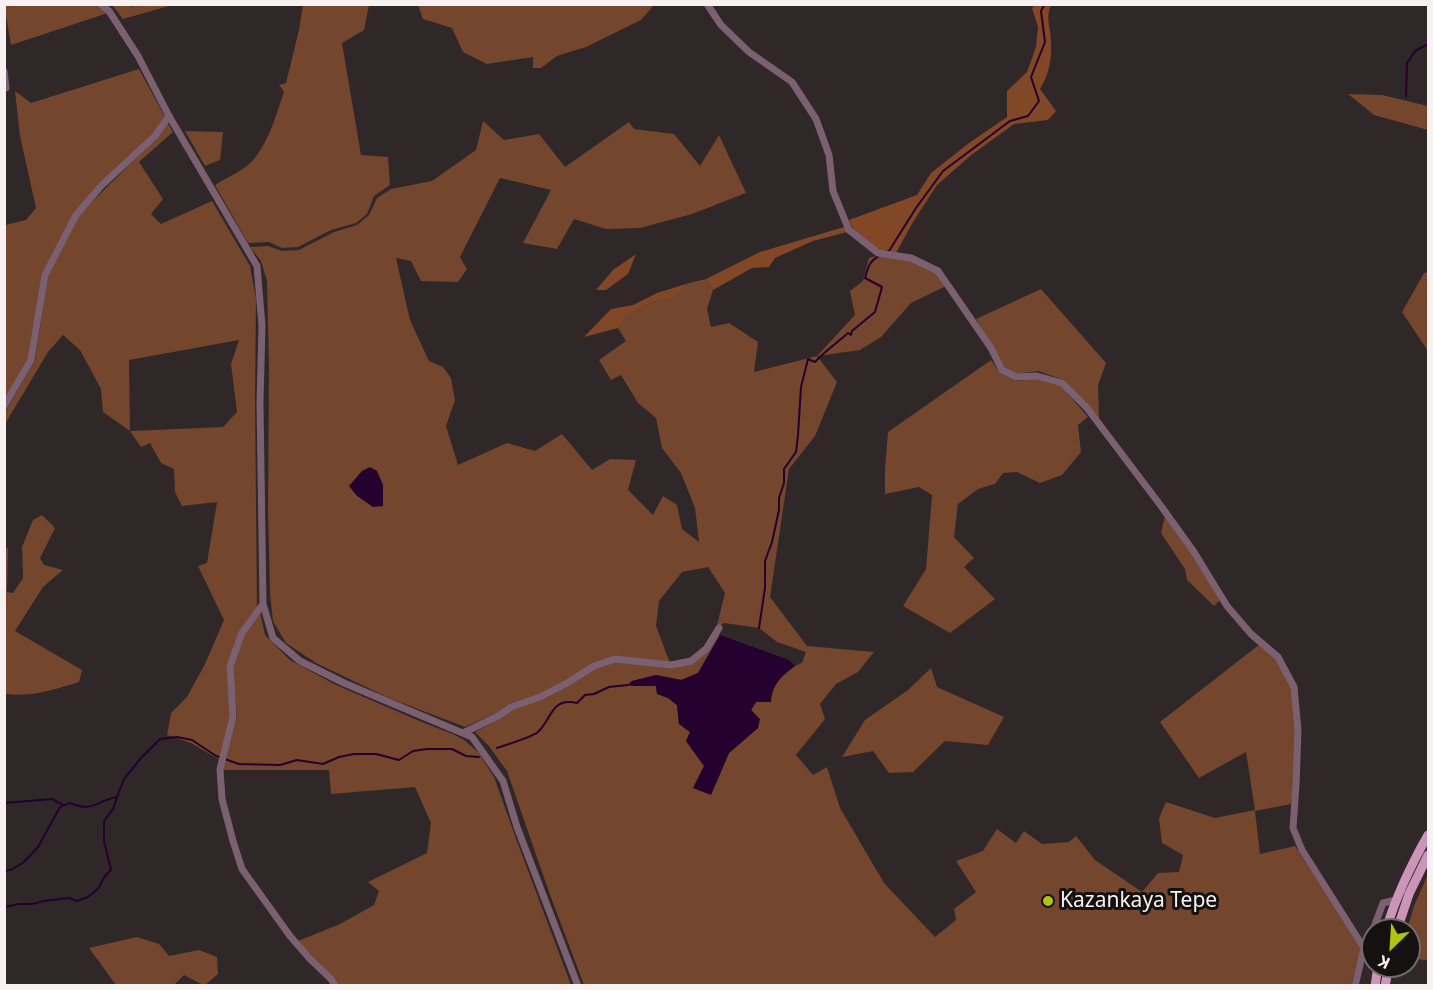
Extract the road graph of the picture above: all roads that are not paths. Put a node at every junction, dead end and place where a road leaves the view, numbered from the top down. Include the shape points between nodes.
1 (100, 4) edge
2 (707, 4) edge
3 (4, 71) edge
4 (6, 88) edge
5 (169, 116) junction
6 (4, 406) edge
7 (263, 604) junction
8 (719, 628) dead end
9 (464, 733) junction
10 (1428, 835) edge
11 (1428, 855) edge
12 (1396, 900) junction
13 (1377, 918) edge
14 (1390, 918) edge
15 (1401, 918) edge
16 (1361, 943) edge
17 (1361, 961) edge
18 (335, 986) edge
19 (578, 986) edge
20 (1355, 986) edge

1 - 5 street via 109,11 138,56
2 - 16 street via 721,25 749,52 792,82 816,119 829,155 833,191 849,230 878,253 911,258 938,271 1002,370 1016,377 1037,376 1062,383 1087,408 1161,506 1227,606 1278,657 1294,687 1298,730 1293,828 1302,850
3 - 4 street
5 - 6 street via 155,136 76,215 45,275 31,360
5 - 7 street via 257,266 262,326
7 - 9 street via 273,638 300,661
7 - 18 street via 242,633 230,666 233,717 220,769 222,799 242,869 290,936
8 - 9 street via 706,649 691,661 670,665 615,659
9 - 19 street via 472,736 503,781
10 - 12 main road
11 - 15 main road
12 - 13 street via 1383,903
12 - 14 main road
17 - 20 street

